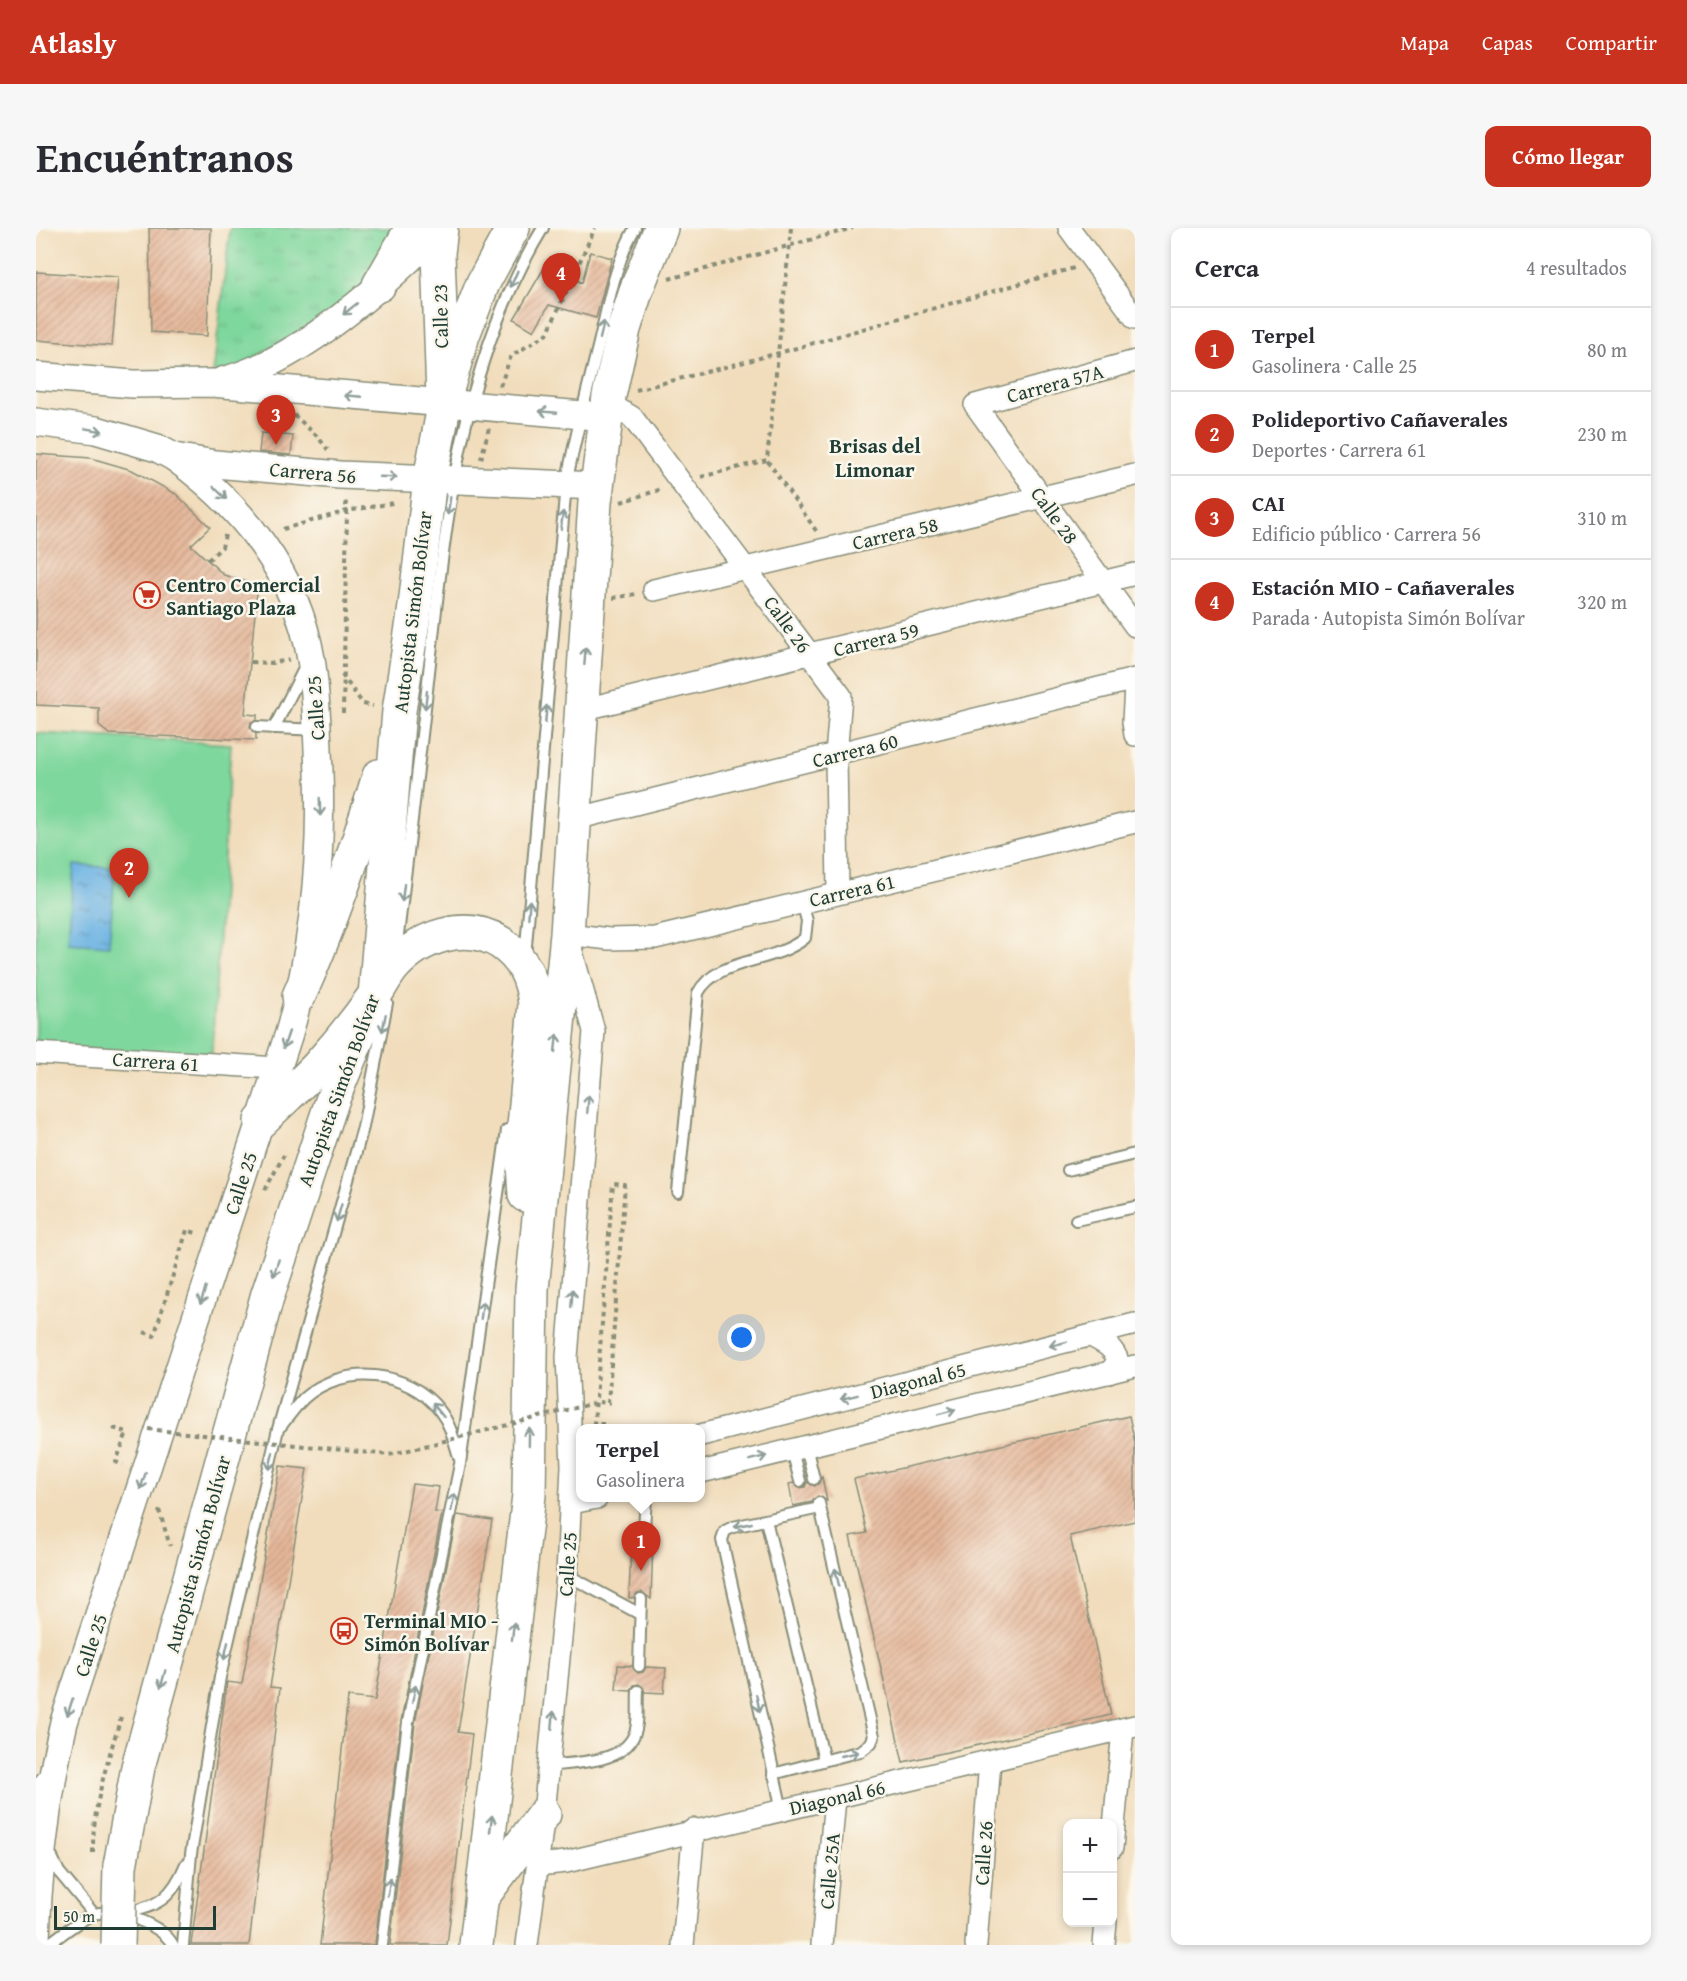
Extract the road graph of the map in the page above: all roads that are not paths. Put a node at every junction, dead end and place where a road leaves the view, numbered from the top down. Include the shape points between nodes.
1 (412, 228) edge
2 (441, 228) edge
3 (513, 228) edge
4 (543, 228) edge
5 (635, 228) edge
6 (661, 228) edge
7 (1069, 228) edge
8 (379, 285) junction
9 (1135, 318) edge
10 (1135, 361) edge
11 (36, 376) edge
12 (212, 383) junction
13 (975, 405) joint
14 (469, 406) junction
15 (601, 408) junction
16 (36, 422) edge
17 (174, 457) junction
18 (1135, 475) edge
19 (453, 480) junction
20 (582, 485) junction
21 (1042, 498) junction
22 (747, 568) junction
23 (1135, 574) edge
24 (1103, 582) junction
25 (654, 590) road end
26 (1135, 626) edge
27 (811, 655) junction
28 (321, 662) junction
29 (1135, 679) edge
30 (1135, 686) edge
31 (388, 707) junction
32 (581, 710) junction
33 (257, 727) dead end
34 (274, 728) junction
35 (318, 730) junction
36 (1135, 735) edge
37 (836, 754) junction
38 (575, 819) junction
39 (1135, 822) edge
40 (838, 893) junction
41 (802, 902) junction
42 (567, 934) junction
43 (395, 966) junction
44 (523, 978) junction
45 (299, 996) junction
46 (375, 996) junction
47 (36, 1053) edge
48 (277, 1068) junction
49 (509, 1113) dead end
50 (261, 1121) junction
51 (1135, 1154) edge
52 (1068, 1170) dead end
53 (678, 1192) dead end
54 (1135, 1206) edge
55 (1076, 1220) dead end
56 (532, 1289) junction
57 (1135, 1324) edge
58 (1091, 1336) junction
59 (1135, 1366) edge
60 (1109, 1373) junction
61 (278, 1429) junction
62 (705, 1434) edge
63 (799, 1448) junction
64 (576, 1454) edge
65 (460, 1464) junction
66 (576, 1471) edge
67 (705, 1471) edge
68 (814, 1479) dead end
69 (800, 1481) dead end
70 (576, 1502) edge
71 (646, 1502) edge
72 (571, 1503) junction
73 (766, 1520) junction
74 (643, 1543) dead end
75 (567, 1575) junction
76 (641, 1599) dead end
77 (640, 1614) junction
78 (639, 1666) dead end
79 (638, 1691) dead end
80 (1129, 1727) edge
81 (824, 1760) junction
82 (990, 1761) junction
83 (548, 1766) junction
84 (773, 1774) junction
85 (43, 1795) edge
86 (835, 1797) junction
87 (782, 1810) junction
88 (544, 1814) junction
89 (1117, 1819) edge
90 (694, 1829) junction
91 (44, 1841) junction
92 (190, 1854) junction
93 (538, 1865) junction
94 (482, 1898) junction
95 (94, 1914) junction
96 (1106, 1927) edge
97 (116, 1930) edge
98 (36, 1939) edge
99 (47, 1945) edge
100 (173, 1945) edge
101 (183, 1945) edge
102 (382, 1945) edge
103 (476, 1945) edge
104 (527, 1945) edge
105 (683, 1945) edge
106 (822, 1945) edge
107 (976, 1945) edge
108 (1104, 1945) edge

1 - 8 main road
2 - 8 street
2 - 14 main road, Calle 23 via 441,386
3 - 14 main road, Autopista Simón Bolívar via 471,314
4 -> 14 lane via 521,264 495,326
15 -> 5 lane via 617,272
6 - 15 main road via 637,288
7 - 9 street
8 -> 12 street via 344,315 266,364
10 - 13 street, Carrera 57A
11 - 12 street via 133,384
14 -> 12 street
13 - 21 street, Calle 28
15 -> 14 street
14 - 19 main road, Autopista Simón Bolívar
15 - 20 main road
15 - 22 street, Calle 26 via 632,417
16 -> 17 street, Carrera 56 via 122,436
17 -> 19 street, Carrera 56 via 340,475
17 -> 28 street, Calle 25 via 220,493 257,535 288,589
18 - 21 street, Carrera 58
19 - 20 street, Carrera 56
19 - 31 main road, Autopista Simón Bolívar
19 -> 43 lane
32 -> 20 main road via 589,602
44 -> 20 lane
21 - 22 street, Carrera 58
21 - 24 street, Calle 28
22 - 25 street, Carrera 58
22 - 27 street, Calle 26
23 - 24 street, Carrera 59
24 - 26 street, Calle 28
24 - 27 street, Carrera 59
27 - 32 street, Carrera 59
27 - 37 street, Calle 26 via 841,696
28 - 34 lane
28 - 35 street, Calle 25
29 - 37 street, Carrera 60
30 - 36 street
31 - 45 main road via 358,848
31 - 46 main road, Autopista Simón Bolívar
32 - 38 main road
33 - 34 lane
34 - 35 lane
35 -> 45 street, Calle 25 via 321,830 315,914
37 - 38 street, Carrera 60
37 - 40 street, Calle 26
38 - 42 main road
39 - 40 street, Carrera 61
40 - 41 street, Carrera 61
41 - 42 street, Carrera 61 via 655,938 609,939
41 - 53 lane via 807,921 805,938 780,954 717,971 698,993
56 -> 42 main road
64 -> 42 street, Calle 25 via 567,1357 594,1031
43 - 44 main road via 426,941 449,933 468,932 510,949
43 - 46 main road
43 -> 61 lane via 363,1127
44 - 56 main road via 533,989 535,1004 522,1149
45 -> 48 street, Calle 25
46 - 50 main road via 317,1067
46 -> 97 main road, Autopista Simón Bolívar, bridge via 332,1101 267,1297 138,1767 107,1862
47 - 48 street, Carrera 61
48 - 50 street, Calle 25
65 -> 49 lane
50 -> 85 street, Calle 25
51 - 52 lane
54 - 55 lane
94 -> 56 main road via 529,1495
57 - 58 street, Diagonal 65
58 - 60 street via 1106,1344 1117,1357 1118,1362
58 -> 62 street, Diagonal 65
59 - 60 street, Diagonal 65
63 -> 60 street, Diagonal 65
65 -> 61 lane via 451,1429 440,1410 423,1394 382,1376 329,1382 305,1397
61 -> 92 lane via 220,1677
67 -> 63 street, Diagonal 65
63 - 68 lane
63 - 69 lane
102 -> 65 lane via 408,1722
66 - 72 street, Calle 25
70 - 72 street
71 - 74 lane
72 - 75 street, Calle 25
73 - 81 lane
81 -> 73 lane via 861,1751 872,1743 874,1736 820,1505
73 -> 84 lane via 729,1528 722,1540
75 - 77 lane
83 -> 75 street, Calle 25
76 - 77 lane
77 - 78 lane
79 - 83 lane via 636,1729 622,1751 610,1757
80 - 82 street, Diagonal 66
80 - 89 street
81 - 84 lane
82 - 86 street, Diagonal 66
82 - 107 street, Calle 26
83 - 88 street, Calle 25
84 - 87 lane
85 - 91 street, Calle 25
86 - 87 street, Diagonal 66
86 - 106 street, Calle 25A
87 - 90 street, Diagonal 66
88 - 93 street, Calle 25
88 - 94 main road
90 - 93 street, Diagonal 66 via 566,1862
90 - 105 street
91 - 95 lane via 59,1872
91 - 98 street, Calle 25
92 - 97 lane via 168,1896
92 - 101 lane
93 - 104 street, Calle 25
94 - 103 main road
95 - 97 lane
95 - 99 lane
96 - 108 street
97 - 100 lane via 157,1926

